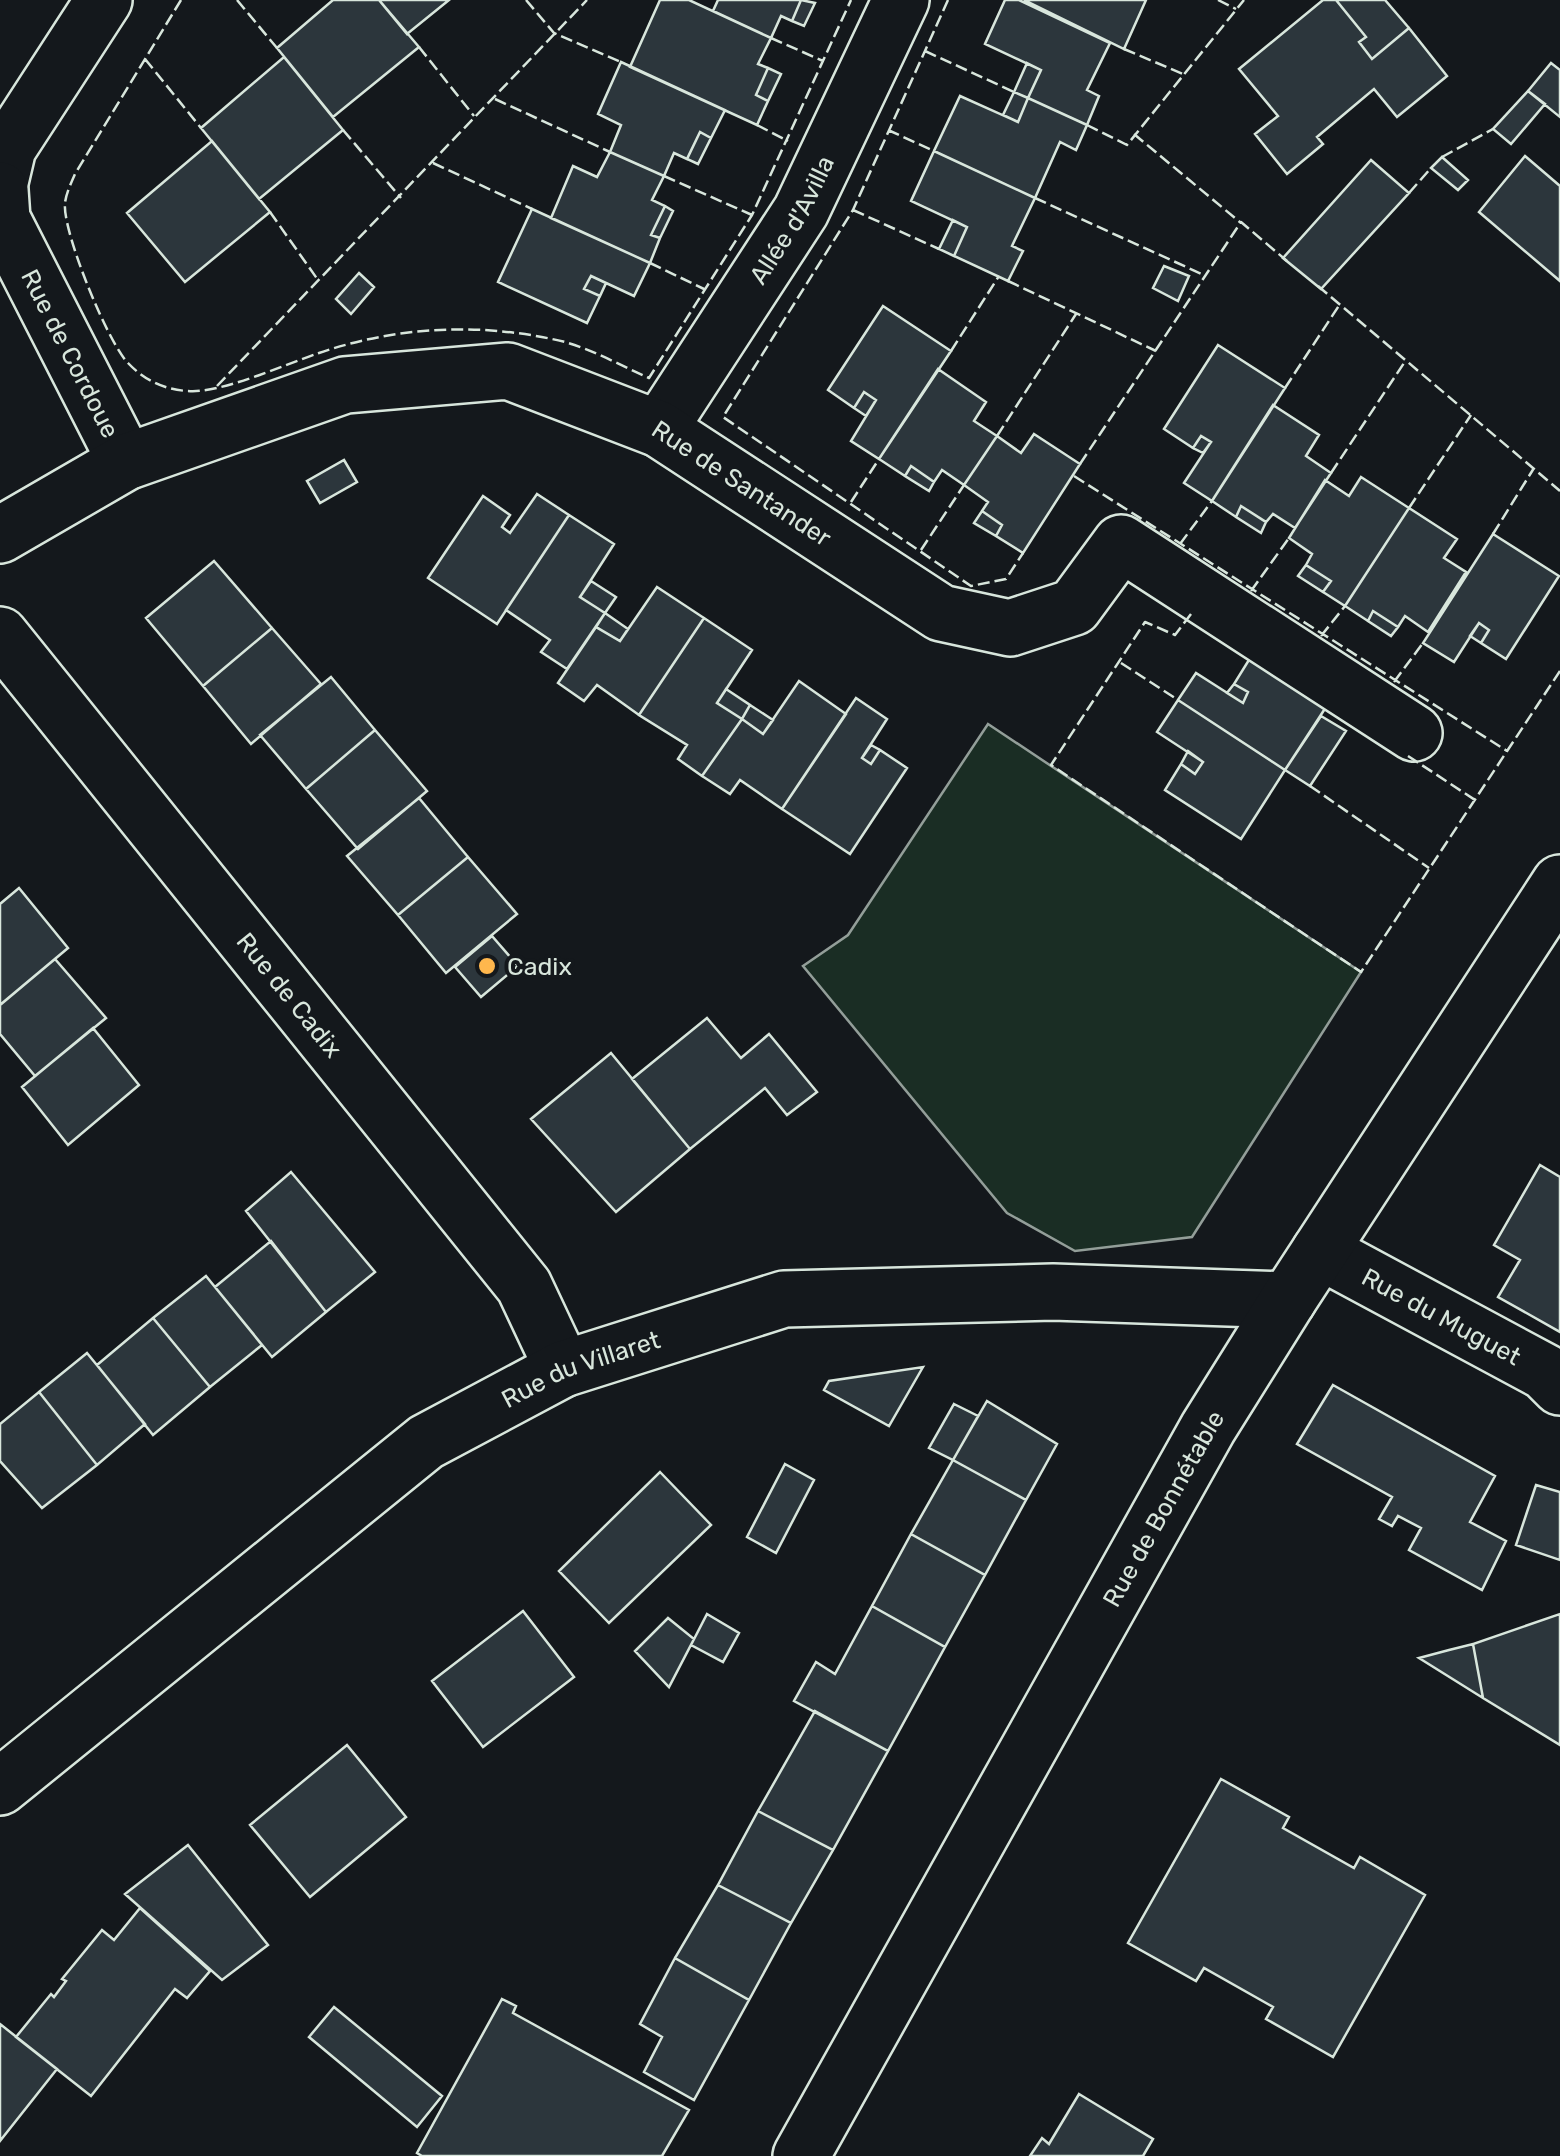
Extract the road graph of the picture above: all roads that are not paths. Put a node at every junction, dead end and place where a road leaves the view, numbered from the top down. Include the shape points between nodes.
1 (104, 0) edge
2 (901, 0) edge
3 (0, 182) edge
4 (0, 190) edge
5 (659, 429) junction
6 (126, 462) junction
7 (0, 536) edge
8 (0, 635) edge
9 (1414, 733) dead end
10 (1560, 882) edge
11 (1320, 1251) junction
12 (1288, 1300) junction
13 (563, 1368) junction
14 (1560, 1387) edge
15 (0, 1786) edge
16 (801, 2156) edge

1 - 3 street via 8,148
2 - 5 street, Allée d'Avilla via 802,211
4 - 6 street, Rue de Cordoue via 2,219
5 - 6 street, Rue de Santander via 508,371 345,384
5 - 9 street, Rue de Santander via 942,613 1010,628 1074,607 1120,543
6 - 7 street, Rue de Santander
8 - 13 street, Rue de Cadix via 524,1286
10 - 11 street, Rue de Bonnétable
11 - 12 street, Rue de Bonnétable
11 - 14 street, Rue du Muguet via 1545,1372
12 - 13 street, Rue du Villaret via 1053,1292 784,1299
12 - 16 street, Rue de Bonnétable via 1208,1428
13 - 15 street, Rue du Villaret via 426,1442

